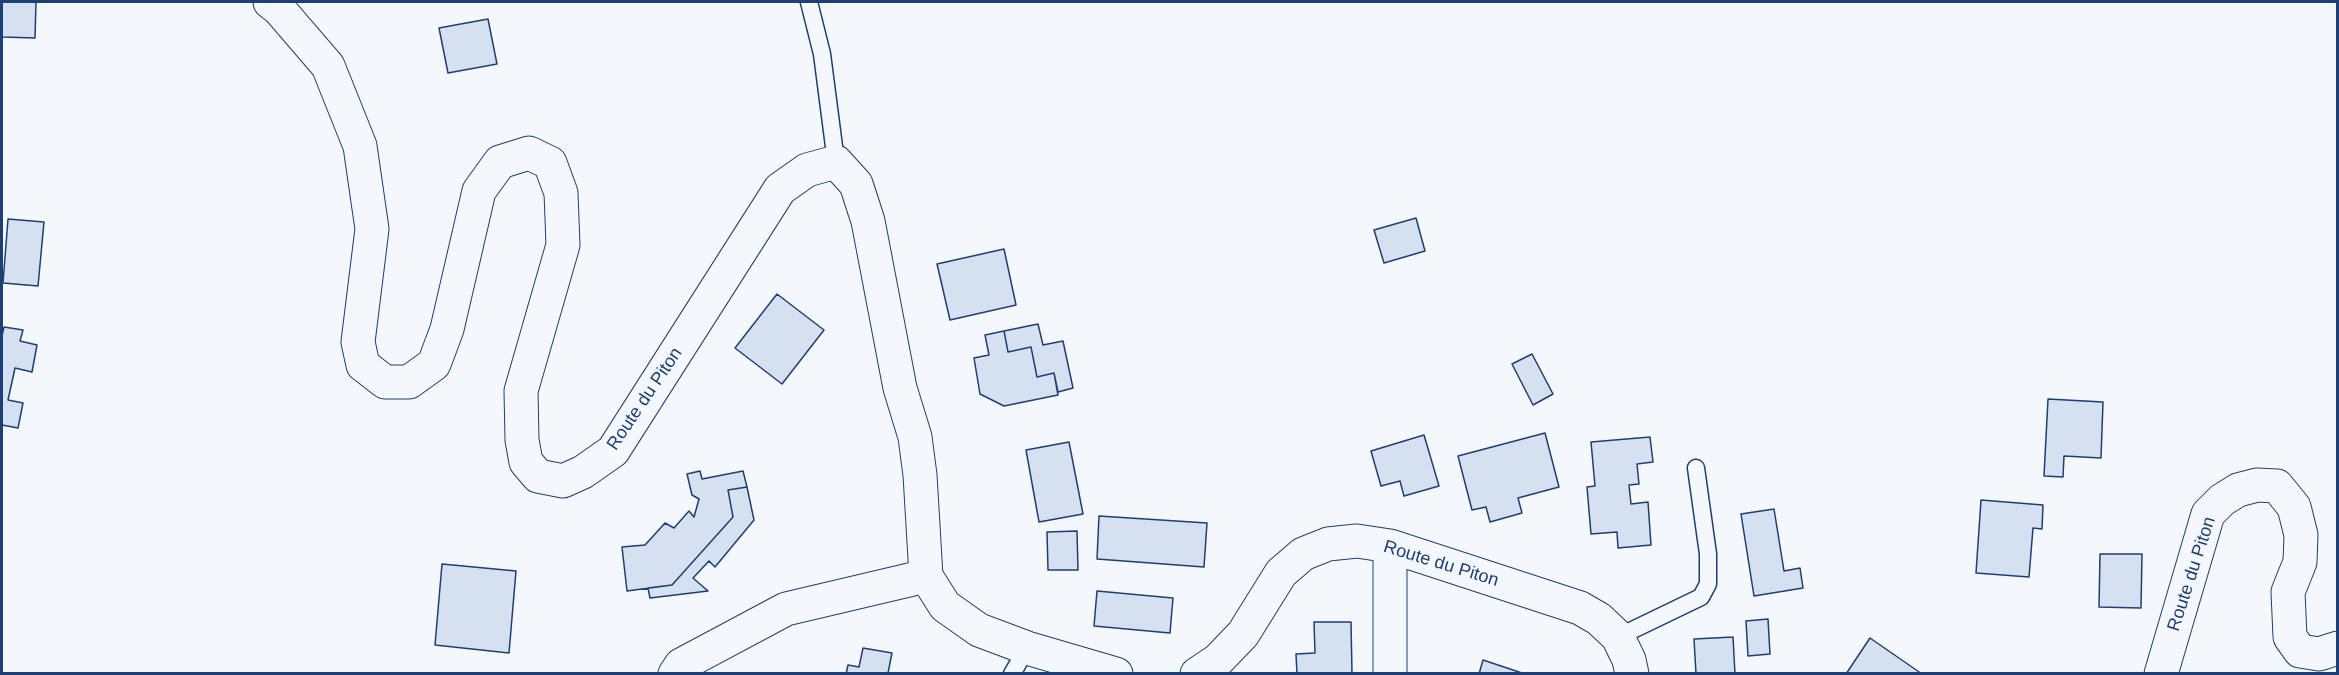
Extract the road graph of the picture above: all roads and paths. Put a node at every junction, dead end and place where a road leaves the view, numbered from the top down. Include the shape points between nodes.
1 (270, 2) edge
2 (809, 2) edge
3 (836, 162) junction
4 (1696, 468) dead end
5 (1390, 546) junction
6 (926, 576) junction
7 (1618, 638) junction
8 (2337, 648) edge
9 (1020, 661) edge
10 (675, 674) edge
11 (1116, 674) edge
12 (1197, 674) edge
13 (1390, 674) edge
14 (1632, 674) edge
15 (2161, 674) edge

1 - 3 street, Route du Piton via 328,66 360,146 372,229 358,342 363,365 385,382 409,382 434,364 447,329 479,191 500,162 529,153 550,163 561,193 563,245 522,391 526,462 538,476 563,481 614,451 780,189 807,170
2 - 3 lane via 822,54
3 - 6 street via 856,184 868,220 900,388 915,437
4 - 7 lane via 1708,554 1708,584 1701,597
5 - 7 street, Route du Piton via 1580,608 1599,619
5 - 12 street, Route du Piton via 1357,541 1328,544 1302,554 1281,573 1243,634 1218,660
5 - 13 street
6 - 9 street via 945,606
6 - 10 street via 786,609 681,665
7 - 14 street, Route du Piton
8 - 15 street, Route du Piton via 2319,654 2301,651 2290,638 2288,592 2300,562 2301,535 2294,507 2277,486 2257,485 2238,490 2208,514
9 - 11 street

